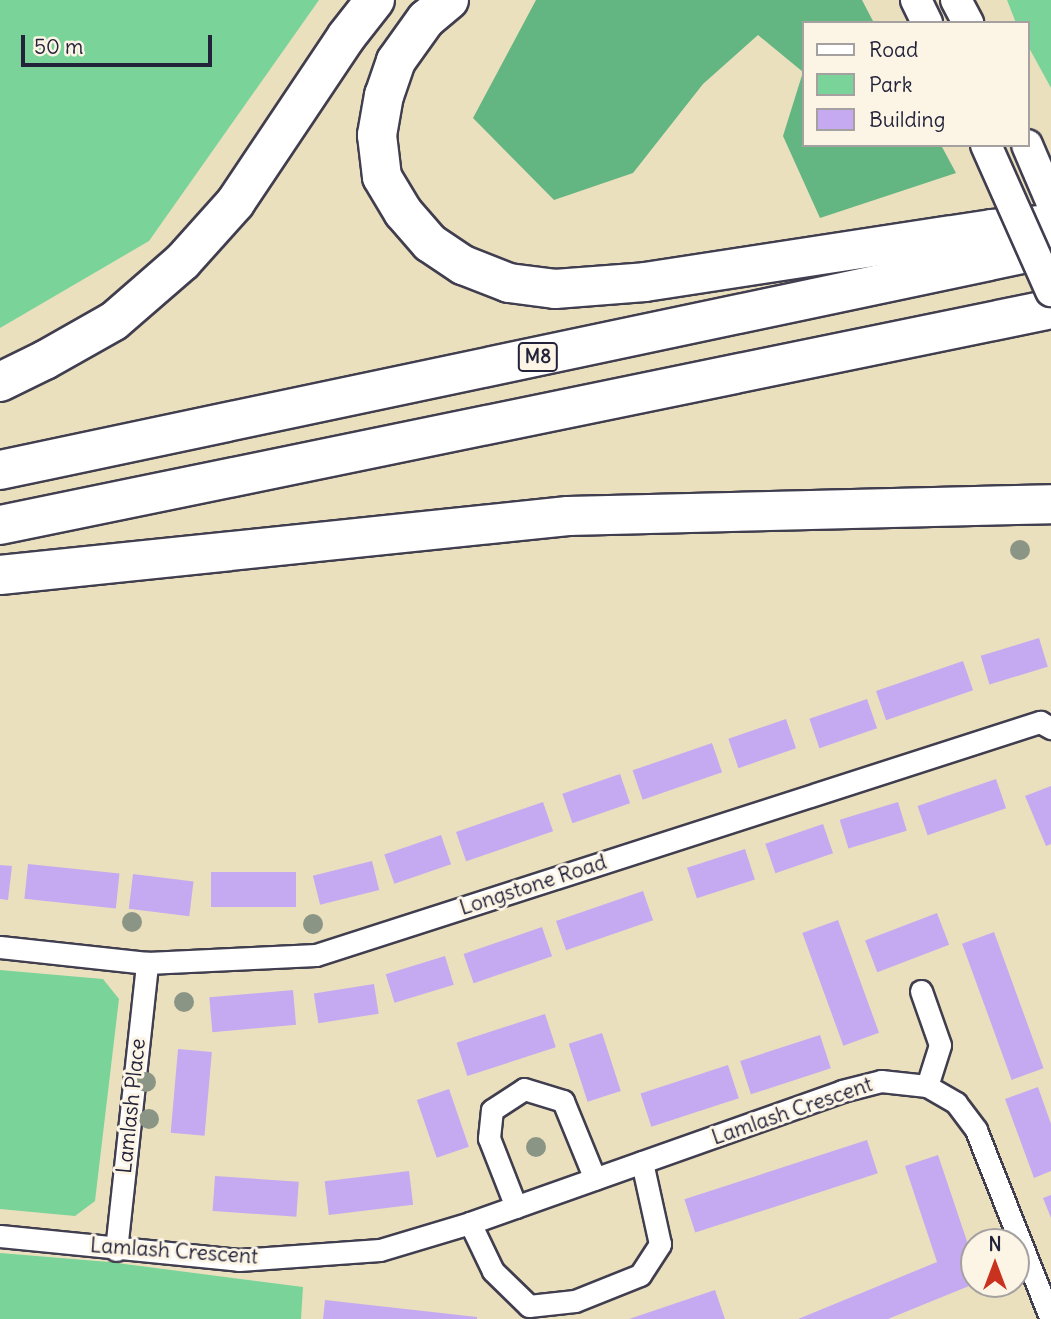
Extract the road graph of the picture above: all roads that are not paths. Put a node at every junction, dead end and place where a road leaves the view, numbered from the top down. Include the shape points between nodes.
1 (375, 0) edge
2 (449, 0) edge
3 (916, 0) edge
4 (956, 0) edge
5 (926, 21) edge
6 (967, 21) edge
7 (987, 147) edge
8 (1028, 147) edge
9 (1051, 201) edge
10 (1051, 224) edge
11 (1051, 248) edge
12 (1051, 291) edge
13 (1051, 309) edge
14 (0, 382) edge
15 (0, 470) edge
16 (1045, 502) edge
17 (0, 525) edge
18 (0, 575) edge
19 (1051, 728) edge
20 (0, 947) edge
21 (147, 963) junction
22 (921, 991) dead end
23 (927, 1086) junction
24 (642, 1162) junction
25 (595, 1179) junction
26 (516, 1207) junction
27 (470, 1223) junction
28 (0, 1236) edge
29 (116, 1250) junction
30 (1051, 1319) edge

1 - 14 highway via 236,203 183,261 114,321
2 - 10 highway via 426,19 396,61 377,135 382,177 403,212 430,243 463,265 509,283 555,289 645,282
3 - 5 main road
4 - 6 main road
7 - 12 main road, bridge
8 - 9 main road
11 - 15 highway, M8
13 - 17 highway
16 - 18 highway via 568,516
19 - 21 street, Longstone Road via 1040,722 316,955
20 - 21 street, Longstone Road
21 - 29 street, Lamlash Place
22 - 23 street via 940,1045
23 - 24 street, Lamlash Crescent via 881,1081 842,1091
23 - 30 street, Lamlash Crescent via 956,1103 976,1130
24 - 25 street, Lamlash Crescent
24 - 27 street via 660,1244 640,1275 575,1301 529,1306 493,1271
25 - 26 street, Lamlash Crescent
25 - 26 street via 563,1101 524,1089 492,1110 489,1138
26 - 27 street, Lamlash Crescent
27 - 29 street, Lamlash Crescent via 367,1251 239,1260
28 - 29 street, Lamlash Crescent

